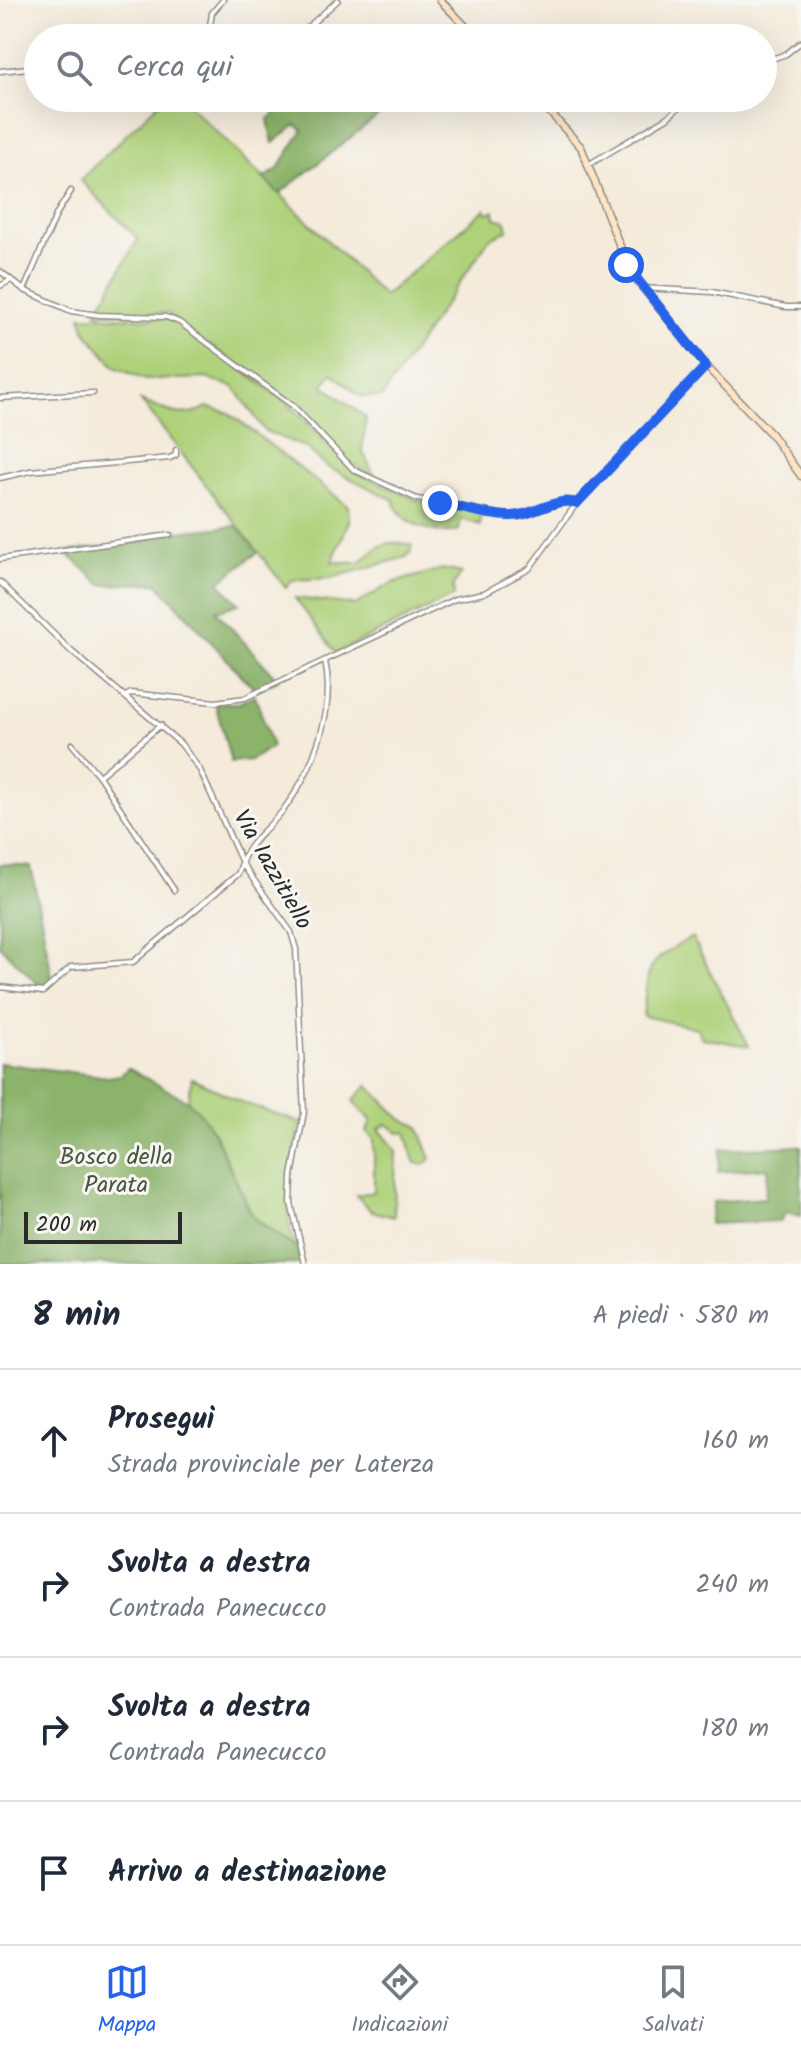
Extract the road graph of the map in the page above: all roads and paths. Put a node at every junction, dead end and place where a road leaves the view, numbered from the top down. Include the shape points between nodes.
1 (223, 0) edge
2 (338, 0) edge
3 (440, 0) edge
4 (210, 24) edge
5 (311, 24) edge
6 (463, 24) edge
7 (801, 42) edge
8 (777, 57) edge
9 (24, 68) edge
10 (0, 71) edge
11 (550, 112) edge
12 (674, 112) edge
13 (588, 165) junction
14 (71, 191) dead end
15 (0, 271) edge
16 (11, 280) junction
17 (0, 286) edge
18 (642, 288) junction
19 (24, 290) junction
20 (801, 307) edge
21 (706, 366) junction
22 (93, 393) dead end
23 (0, 398) edge
24 (176, 450) dead end
25 (801, 476) edge
26 (0, 478) edge
27 (577, 503) junction
28 (170, 535) dead end
29 (0, 559) edge
30 (0, 582) edge
31 (325, 661) junction
32 (126, 696) junction
33 (161, 725) junction
34 (72, 744) dead end
35 (99, 776) junction
36 (243, 865) junction
37 (174, 890) dead end
38 (0, 987) edge
39 (305, 1264) edge

1 - 4 street
2 - 5 street
3 - 6 main road
7 - 8 street
9 - 10 street
11 - 13 main road via 574,137
12 - 13 street
13 - 18 main road via 622,257
14 - 19 street
15 - 16 street
16 - 17 street
16 - 19 street
18 - 20 street via 712,292
18 - 21 main road
19 - 27 street via 78,313 172,318 293,406 354,470 417,499 509,516
21 - 25 main road via 771,434
21 - 27 street
22 - 23 street
24 - 26 street via 170,458
27 - 31 street via 529,569
28 - 29 street
30 - 32 street, Via Iazzitiello
31 - 32 street via 236,701
31 - 36 street via 323,724 305,778 243,858
32 - 33 street, Via Iazzitiello
33 - 35 street
33 - 36 street, Via Iazzitiello via 200,770
34 - 35 street
35 - 37 street
36 - 38 street via 223,888 133,962 71,967 43,992
36 - 39 street, Via Iazzitiello via 291,932 296,949 304,1112 291,1203

